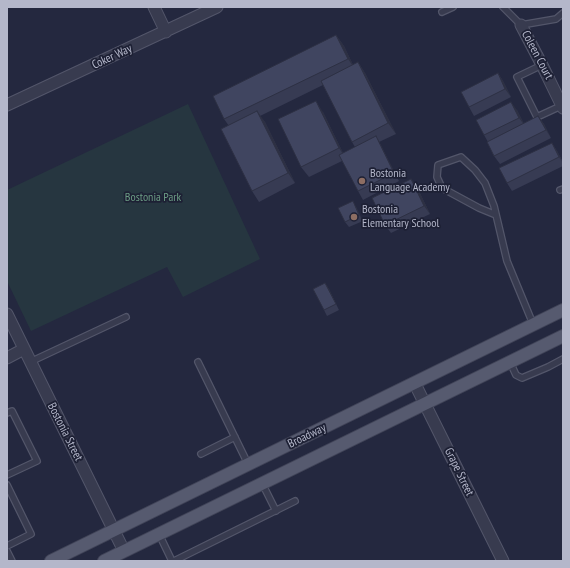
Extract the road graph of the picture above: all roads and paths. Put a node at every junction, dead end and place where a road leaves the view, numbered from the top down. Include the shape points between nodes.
1 (154, 7) edge
2 (217, 7) edge
3 (453, 7) edge
4 (502, 7) edge
5 (442, 12) dead end
6 (563, 13) edge
7 (521, 25) junction
8 (166, 32) junction
9 (542, 65) junction
10 (7, 106) edge
11 (563, 106) edge
12 (496, 215) junction
13 (563, 310) edge
14 (7, 314) edge
15 (126, 316) dead end
16 (533, 324) junction
17 (563, 336) edge
18 (24, 349) junction
19 (7, 358) edge
20 (563, 359) edge
21 (30, 362) junction
22 (198, 362) dead end
23 (510, 362) junction
24 (415, 384) junction
25 (425, 404) junction
26 (7, 413) edge
27 (235, 437) junction
28 (201, 454) dead end
29 (249, 464) junction
30 (7, 475) edge
31 (262, 484) junction
32 (7, 485) edge
33 (295, 501) dead end
34 (276, 511) junction
35 (114, 530) junction
36 (159, 534) junction
37 (7, 546) edge
38 (7, 551) edge
39 (124, 551) junction
40 (109, 560) edge
41 (12, 561) edge
42 (51, 561) edge
43 (173, 561) edge
44 (503, 561) edge

1 - 8 street
2 - 8 street, Coker Way
3 - 5 lane
4 - 7 lane
6 - 7 lane via 556,19
7 - 9 street, Coleen Court
8 - 10 street, Coker Way
9 - 11 street, Coleen Court
9 - 11 lane via 517,77 537,117
12 - 12 lane via 484,183 475,170 460,157 438,165 436,176 442,188
12 - 16 lane via 507,260
13 - 16 main road, Broadway
14 - 18 street, Bostonia Street
15 - 21 lane
16 - 24 main road, Broadway
17 - 23 main road, Broadway
18 - 19 street
18 - 21 street, Bostonia Street
20 - 23 lane via 522,378 516,375
21 - 35 street, Bostonia Street
22 - 27 lane
23 - 25 main road, Broadway
24 - 25 street, Grape Street
24 - 29 main road, Broadway
25 - 31 main road, Broadway
25 - 44 street, Grape Street
26 - 30 lane via 12,411 37,461
27 - 28 lane
27 - 29 lane
29 - 35 main road, Broadway
31 - 34 lane
31 - 36 main road, Broadway
32 - 37 lane via 31,534
33 - 34 lane
34 - 43 lane
35 - 39 street, Bostonia Street
35 - 42 main road, Broadway
36 - 39 main road, Broadway
36 - 43 lane
38 - 41 lane
39 - 40 main road, Broadway

